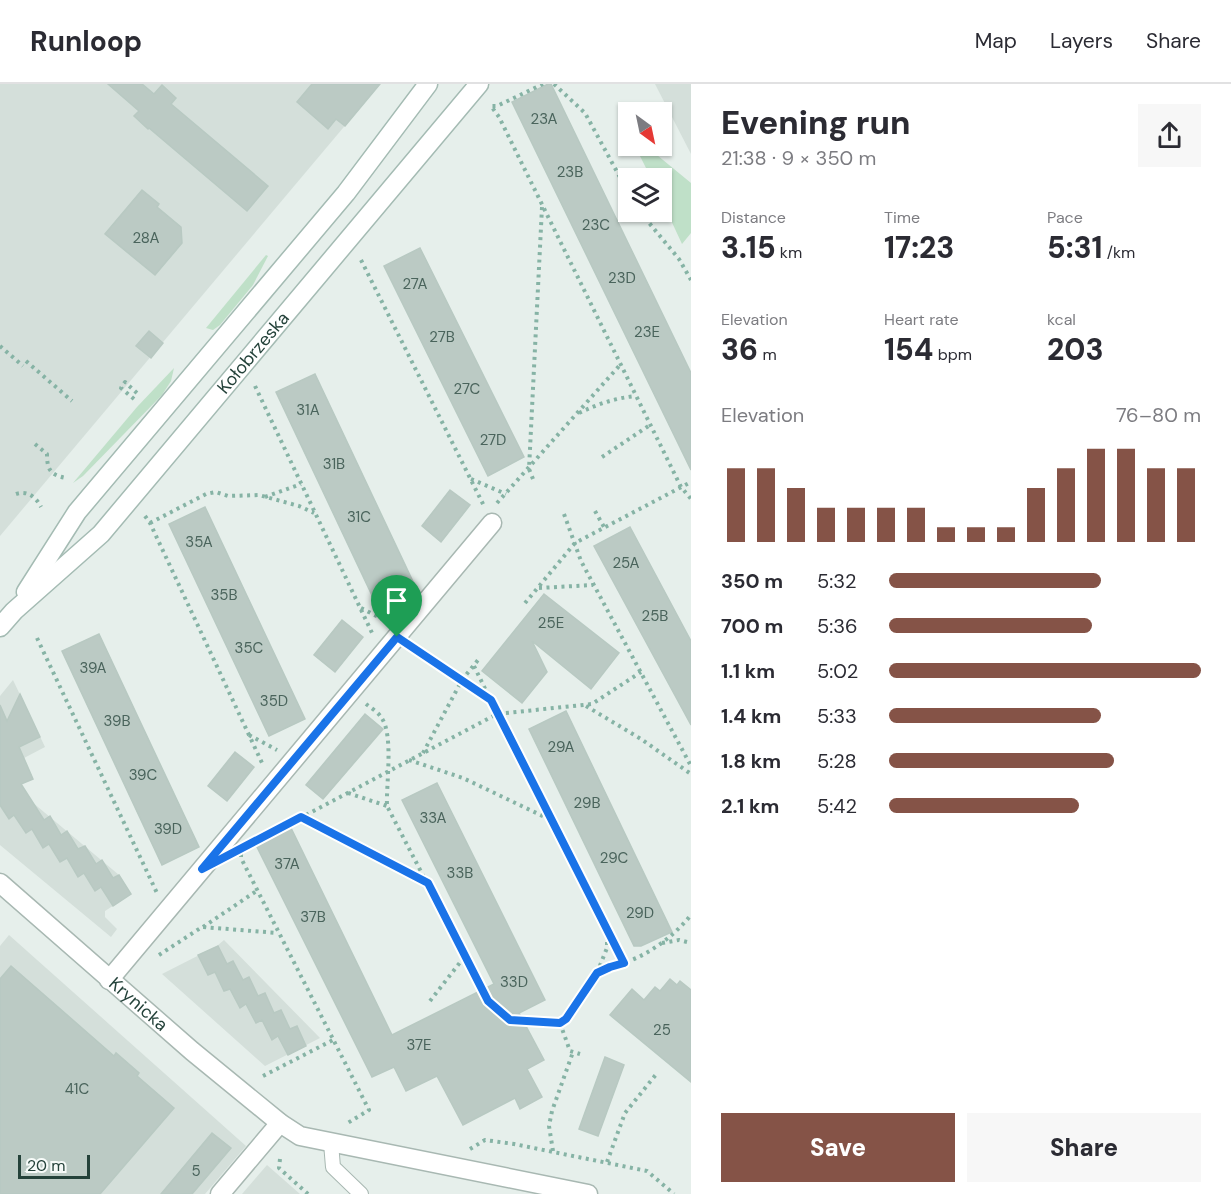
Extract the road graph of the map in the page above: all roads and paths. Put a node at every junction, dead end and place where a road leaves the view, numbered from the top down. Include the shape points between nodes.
1 (428, 84) edge
2 (479, 84) edge
3 (543, 84) edge
4 (554, 84) edge
5 (618, 174) edge
6 (542, 206) junction
7 (648, 222) edge
8 (361, 260) dead end
9 (691, 280) edge
10 (0, 346) edge
11 (26, 361) dead end
12 (620, 365) junction
13 (23, 366) dead end
14 (255, 386) dead end
15 (139, 395) dead end
16 (636, 396) junction
17 (134, 399) dead end
18 (72, 401) dead end
19 (576, 414) junction
20 (650, 425) junction
21 (35, 444) dead end
22 (602, 457) dead end
23 (529, 469) junction
24 (66, 478) dead end
25 (470, 479) junction
26 (533, 479) dead end
27 (691, 482) edge
28 (301, 484) junction
29 (681, 488) junction
30 (16, 494) dead end
31 (506, 494) junction
32 (265, 497) junction
33 (691, 499) edge
34 (42, 507) dead end
35 (595, 511) dead end
36 (315, 513) junction
37 (564, 514) dead end
38 (145, 516) dead end
39 (490, 519) junction
40 (150, 523) junction
41 (604, 527) junction
42 (575, 543) junction
43 (593, 585) junction
44 (538, 588) junction
45 (525, 603) dead end
46 (14, 611) junction
47 (0, 627) edge
48 (397, 637) junction
49 (38, 638) dead end
50 (383, 654) junction
51 (478, 660) dead end
52 (474, 665) junction
53 (641, 672) junction
54 (462, 680) junction
55 (351, 692) junction
56 (491, 700) junction
57 (585, 705) junction
58 (497, 714) junction
59 (248, 735) junction
60 (423, 753) junction
61 (294, 759) junction
62 (409, 760) junction
63 (691, 766) edge
64 (389, 771) junction
65 (691, 774) edge
66 (273, 784) junction
67 (347, 793) junction
68 (387, 806) junction
69 (301, 817) junction
70 (552, 820) junction
71 (234, 831) junction
72 (242, 849) junction
73 (232, 854) dead end
74 (428, 883) junction
75 (0, 884) edge
76 (258, 890) junction
77 (166, 911) junction
78 (691, 915) edge
79 (691, 921) edge
80 (685, 922) junction
81 (202, 927) junction
82 (607, 929) junction
83 (279, 933) junction
84 (662, 943) junction
85 (691, 943) edge
86 (465, 956) junction
87 (154, 958) dead end
88 (624, 963) junction
89 (597, 973) junction
90 (108, 980) junction
91 (429, 1001) dead end
92 (560, 1023) junction
93 (333, 1040) junction
94 (573, 1052) junction
95 (580, 1054) dead end
96 (658, 1072) dead end
97 (263, 1076) dead end
98 (280, 1123) junction
99 (352, 1126) dead end
100 (331, 1143) junction
101 (466, 1150) dead end
102 (553, 1151) junction
103 (280, 1159) dead end
104 (607, 1162) junction
105 (220, 1194) edge
106 (308, 1194) edge
107 (362, 1194) edge
108 (588, 1194) edge
109 (674, 1194) edge

1 - 46 street, Kołobrzeska via 346,193 77,512
2 - 46 street, Kołobrzeska via 101,534
3 - 6 path via 491,106
4 - 5 path via 585,113
6 - 12 path
6 - 23 path
7 - 9 path
8 - 25 path
10 - 13 path
11 - 18 path
12 - 16 path
12 - 19 path
14 - 28 path
15 - 17 path via 125,382 121,388
16 - 19 path via 599,403
16 - 20 path
19 - 23 path
20 - 22 path
20 - 29 path
21 - 24 path via 47,454 49,471
23 - 26 path
23 - 31 path
25 - 31 path
25 - 39 path
27 - 29 path
28 - 32 path
28 - 36 path
29 - 33 path
29 - 41 path
30 - 34 path via 29,494
31 - 39 path
32 - 36 path
32 - 40 path via 206,494
35 - 41 path
36 - 50 path
37 - 42 path
38 - 40 path
39 - 48 street
40 - 59 path
41 - 42 path
42 - 43 path
42 - 44 path
43 - 44 path
43 - 53 path
44 - 45 path
46 - 47 street, Kołobrzeska
48 - 50 street
48 - 54 path
49 - 77 path
50 - 55 street
51 - 52 path
52 - 54 path
52 - 56 path
53 - 57 path
53 - 63 path
54 - 56 path
54 - 60 path
55 - 61 street
55 - 64 path via 381,716 386,728
56 - 58 path
57 - 58 path
57 - 65 path
58 - 60 path
58 - 70 path
59 - 61 path
59 - 66 path
60 - 62 path
61 - 66 street
62 - 64 path
62 - 70 path via 463,778
64 - 67 path
64 - 68 path
66 - 71 street
67 - 68 path
67 - 69 path
68 - 74 path
69 - 72 path
69 - 74 path
70 - 82 path
71 - 72 path
71 - 77 street
72 - 73 path
72 - 76 path via 241,858
74 - 86 path
75 - 90 street, Krynicka
76 - 81 path
76 - 83 path
77 - 90 street
78 - 80 path
79 - 80 path
80 - 84 path
81 - 83 path
81 - 87 path
82 - 88 path
82 - 89 path via 607,948
83 - 93 path
84 - 85 path
84 - 88 path
86 - 91 path
86 - 92 path via 488,1001 504,1017
88 - 89 path
89 - 92 path
90 - 98 street, Krynicka
92 - 94 path
93 - 97 path
93 - 99 path via 369,1110 344,1125
94 - 95 path
94 - 102 path via 550,1118
96 - 104 path via 626,1113
98 - 100 street, Krynicka via 300,1136
98 - 105 street
100 - 107 lane via 333,1167
100 - 108 street, Krynicka
101 - 102 path via 485,1140
102 - 104 path
103 - 106 path via 279,1168
104 - 109 path via 647,1171

